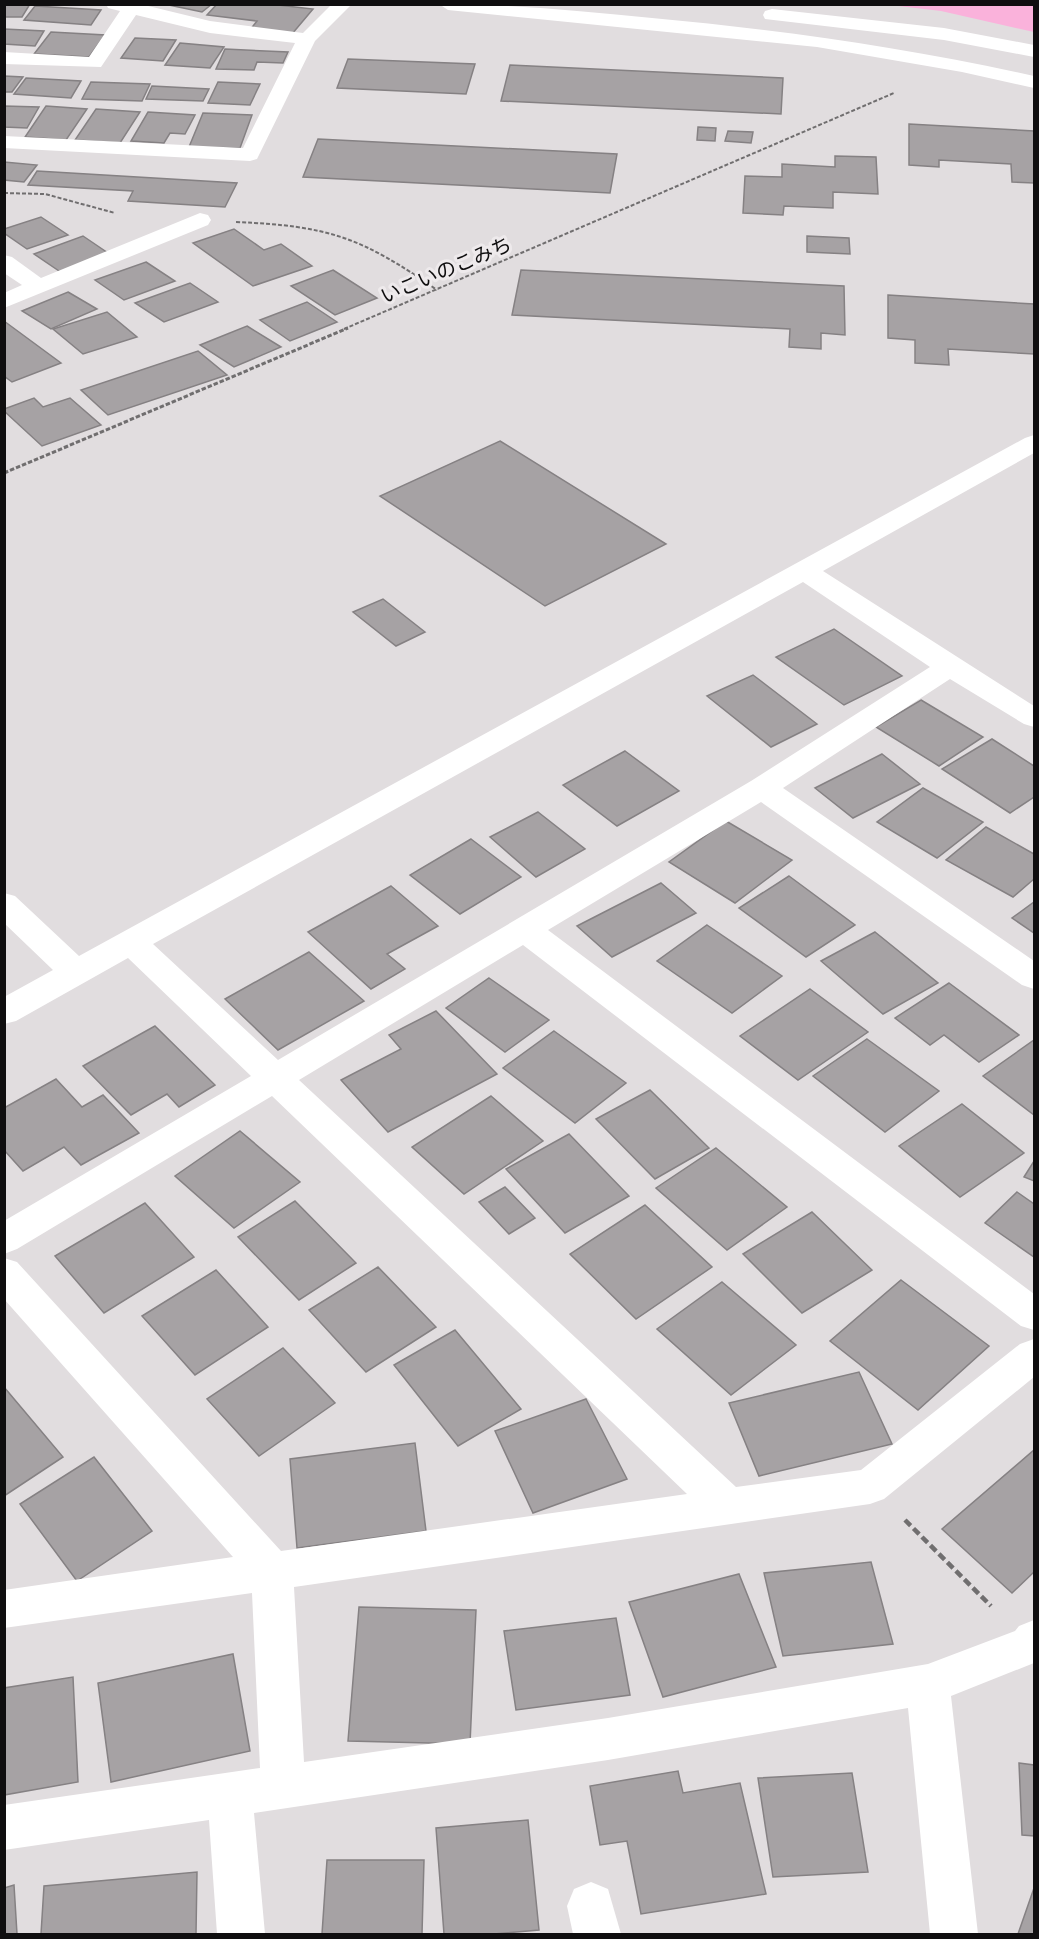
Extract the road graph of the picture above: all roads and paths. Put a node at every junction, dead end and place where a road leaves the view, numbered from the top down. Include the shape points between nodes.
1 (343, 4) edge
2 (448, 4) edge
3 (639, 4) edge
4 (123, 7) edge
5 (703, 9) dead end
6 (749, 13) dead end
7 (307, 39) junction
8 (1035, 51) edge
9 (4, 58) edge
10 (1035, 82) edge
11 (897, 92) dead end
12 (4, 142) edge
13 (4, 193) edge
14 (120, 214) dead end
15 (200, 220) joint
16 (4, 262) edge
17 (39, 287) junction
18 (438, 290) junction
19 (4, 301) edge
20 (1035, 443) edge
21 (4, 473) edge
22 (804, 570) junction
23 (950, 667) junction
24 (1035, 718) edge
25 (762, 788) junction
26 (4, 904) edge
27 (525, 930) junction
28 (132, 943) junction
29 (76, 972) junction
30 (1035, 977) edge
31 (4, 1012) edge
32 (278, 1078) junction
33 (4, 1239) edge
34 (4, 1273) edge
35 (1035, 1315) edge
36 (1035, 1355) edge
37 (870, 1485) junction
38 (727, 1505) junction
39 (272, 1571) junction
40 (4, 1609) edge
41 (1032, 1642) edge
42 (928, 1684) junction
43 (283, 1788) junction
44 (230, 1793) junction
45 (4, 1828) edge
46 (241, 1935) edge
47 (954, 1935) edge

1 - 7 street
2 - 10 street via 842,45
3 - 5 street
4 - 7 street via 210,27
4 - 9 street via 94,63
6 - 8 street via 944,34
7 - 12 street via 250,155
11 - 18 path, いこいのこみち
13 - 14 path via 45,194
15 - 17 street
15 - 18 path via 307,226 333,233 381,253
16 - 17 street
17 - 19 street
18 - 21 path, いこいのこみち
20 - 22 street
22 - 23 street
22 - 28 street
23 - 24 street
23 - 25 street
25 - 27 street
25 - 30 street
26 - 29 street
27 - 32 street
27 - 35 street
28 - 29 street
28 - 32 street
29 - 31 street
32 - 33 street
32 - 38 street
34 - 39 street
36 - 37 street
37 - 38 street
37 - 41 path
38 - 39 street
39 - 40 street
39 - 43 street
41 - 42 street
42 - 43 street via 608,1739
42 - 47 street
43 - 44 street
44 - 45 street
44 - 46 street

